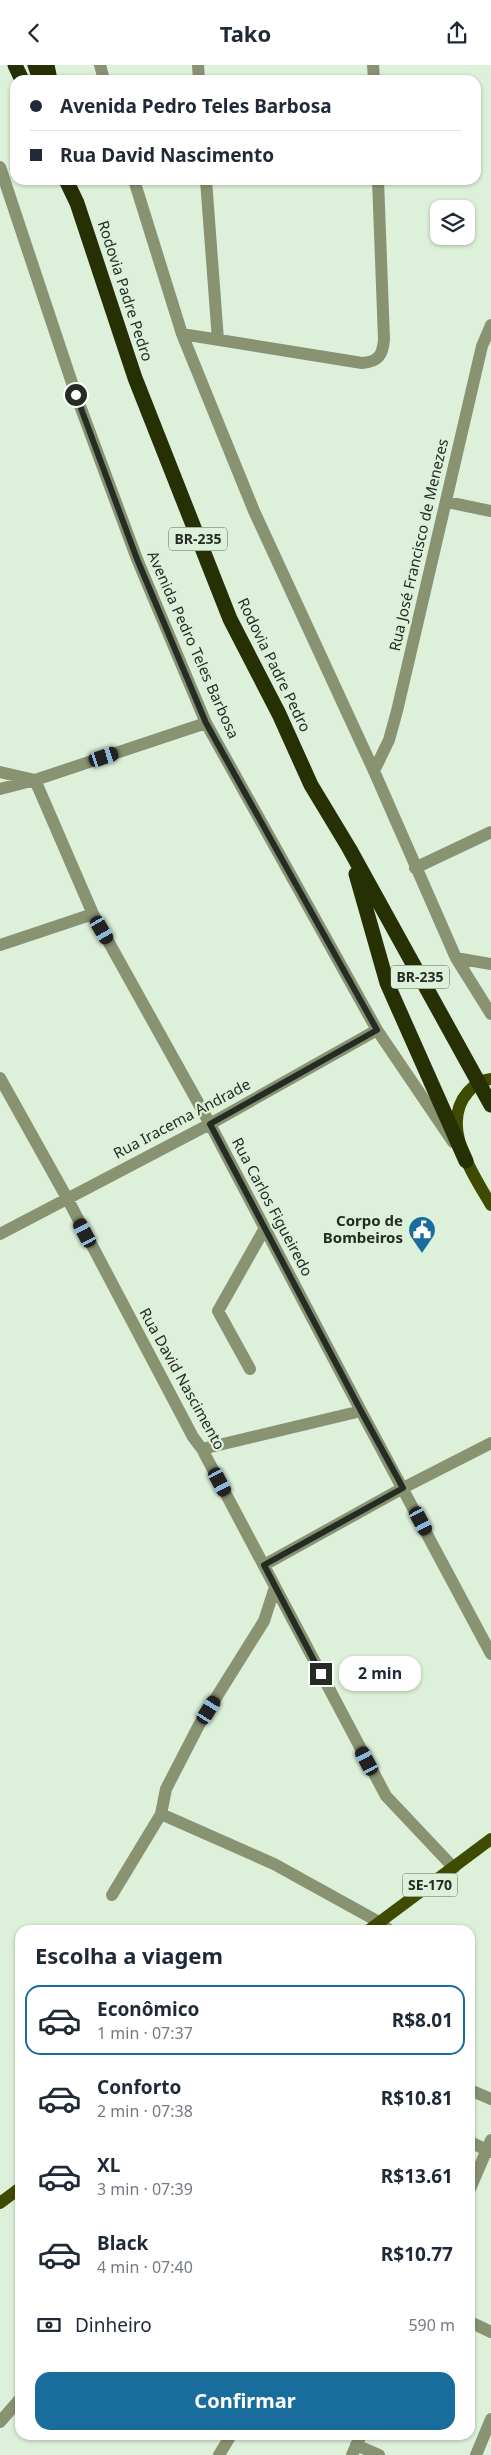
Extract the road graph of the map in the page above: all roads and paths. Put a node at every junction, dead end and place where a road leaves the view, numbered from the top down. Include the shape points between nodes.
1 (0, 167) edge
2 (72, 185) edge
3 (136, 185) edge
4 (206, 185) edge
5 (378, 185) edge
6 (5, 203) edge
7 (491, 325) edge
8 (182, 333) junction
9 (218, 340) junction
10 (447, 502) junction
11 (491, 511) edge
12 (206, 723) junction
13 (374, 771) junction
14 (0, 772) edge
15 (35, 780) junction
16 (0, 789) edge
17 (491, 832) edge
18 (349, 848) junction
19 (415, 868) junction
20 (93, 914) junction
21 (0, 945) edge
22 (456, 958) junction
23 (491, 963) edge
24 (491, 1014) edge
25 (377, 1030) junction
26 (0, 1078) edge
27 (485, 1081) edge
28 (491, 1105) edge
29 (210, 1124) junction
30 (466, 1161) junction
31 (67, 1199) junction
32 (491, 1205) edge
33 (265, 1228) junction
34 (0, 1234) edge
35 (250, 1369) dead end
36 (361, 1411) junction
37 (491, 1443) edge
38 (202, 1449) junction
39 (403, 1488) junction
40 (264, 1565) junction
41 (275, 1587) junction
42 (491, 1653) edge
43 (160, 1814) junction
44 (491, 1839) edge
45 (454, 1868) junction
46 (112, 1895) dead end
47 (376, 1925) edge
48 (382, 1925) edge
49 (475, 2092) edge
50 (491, 2099) edge
51 (475, 2143) edge
52 (489, 2147) edge
53 (475, 2178) edge
54 (15, 2192) edge
55 (0, 2203) edge
56 (475, 2324) edge
57 (491, 2332) edge
58 (15, 2405) edge
59 (491, 2419) edge
60 (0, 2422) edge
61 (228, 2440) edge
62 (356, 2445) edge
63 (219, 2455) edge
64 (379, 2455) edge
65 (476, 2455) edge

1 - 6 street, Avenida Pedro Teles Barbosa
2 - 18 highway, Rodovia Padre Pedro / BR-235 via 135,378 230,619 311,785
3 - 8 street
4 - 9 street
5 - 9 street via 384,339 379,359 362,363
6 - 12 street, Avenida Pedro Teles Barbosa via 134,550
7 - 10 street, Rua José Francisco de Menezes via 482,346
8 - 9 street
8 - 13 street via 254,511
10 - 11 street
10 - 13 street, Rua José Francisco de Menezes via 397,711 389,740
12 - 15 street
12 - 25 street, Avenida Pedro Teles Barbosa
13 - 19 street
14 - 15 street
15 - 16 street
15 - 20 street, Rua Carlos Figueiredo
17 - 19 street
18 - 27 highway, Rodovia Padre Pedro / BR-235
18 - 30 highway via 387,983
19 - 22 street
20 - 21 street
20 - 29 street, Rua Carlos Figueiredo
22 - 23 street
22 - 24 street
25 - 29 street, Rua Iracema Andrade
25 - 30 street, Avenida Pedro Teles Barbosa
26 - 31 street, Rua David Nascimento
27 - 28 highway, Rodovia Padre Pedro / BR-235
27 - 30 main road via 460,1102 456,1122
29 - 31 street, Rua Iracema Andrade
29 - 33 street, Rua Carlos Figueiredo
30 - 32 main road, Avenida Pedro Teles Barbosa
31 - 34 street, Rua Iracema Andrade
31 - 38 street, Rua David Nascimento
33 - 35 street via 218,1311
33 - 36 street, Rua Carlos Figueiredo
36 - 38 street
36 - 39 street, Rua Carlos Figueiredo
37 - 39 street
38 - 40 street, Rua David Nascimento
39 - 40 street
39 - 42 street, Rua Carlos Figueiredo
40 - 41 street, Rua David Nascimento
41 - 43 street via 264,1621 174,1771
41 - 45 street, Rua David Nascimento via 386,1796
43 - 46 street
43 - 47 street via 274,1864
44 - 45 main road, SE-170
45 - 48 main road, SE-170
49 - 50 street
51 - 52 street
52 - 53 street
54 - 55 main road
56 - 57 street
58 - 60 street
59 - 65 street
61 - 63 street
62 - 64 street

